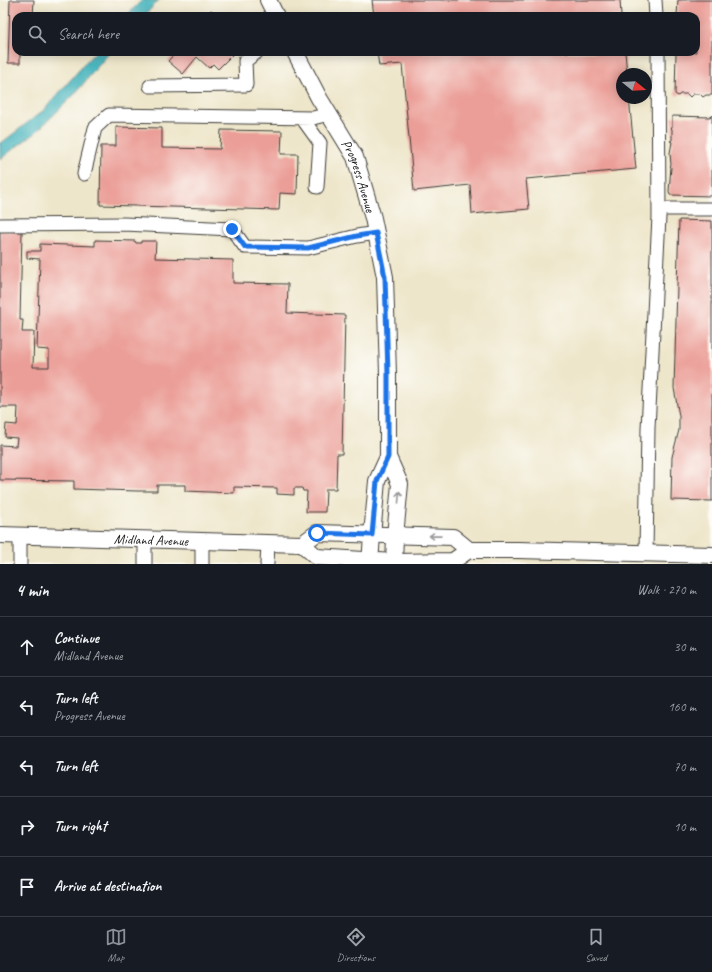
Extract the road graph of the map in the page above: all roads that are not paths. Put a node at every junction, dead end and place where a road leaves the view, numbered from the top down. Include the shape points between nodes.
1 (268, 0) edge
2 (655, 0) edge
3 (274, 12) edge
4 (656, 12) edge
5 (252, 56) edge
6 (297, 56) edge
7 (658, 56) edge
8 (150, 86) dead end
9 (329, 114) junction
10 (302, 118) junction
11 (84, 174) dead end
12 (317, 187) dead end
13 (659, 209) junction
14 (712, 209) edge
15 (0, 225) edge
16 (376, 233) junction
17 (388, 457) junction
18 (0, 535) edge
19 (20, 535) junction
20 (372, 535) junction
21 (395, 536) junction
22 (145, 539) junction
23 (202, 542) junction
24 (268, 544) junction
25 (302, 544) junction
26 (469, 550) junction
27 (646, 553) junction
28 (712, 555) edge
29 (370, 562) edge
30 (394, 563) edge
31 (20, 564) edge
32 (145, 564) edge
33 (202, 564) edge
34 (267, 564) edge

1 - 3 main road
2 - 4 street
5 - 8 street via 245,61 246,86
6 - 9 main road, Progress Avenue
7 - 13 street
9 - 10 street
9 - 16 main road, Progress Avenue via 355,156
10 - 11 street via 109,115 95,128
10 - 12 street via 320,143
13 - 14 street
13 - 27 street via 648,428
15 - 16 street via 124,224 232,229 245,247 308,248
16 - 17 main road, Progress Avenue via 385,277
17 - 20 main road, Progress Avenue via 377,481
21 -> 17 main road, Progress Avenue via 400,484
18 - 19 main road, Midland Avenue
19 - 22 main road, Midland Avenue
19 - 31 street
20 - 21 main road
20 - 25 main road via 317,533
20 - 29 main road, Progress Avenue
26 -> 21 main road via 453,536
21 - 30 main road, Progress Avenue
22 - 23 main road, Midland Avenue
22 - 32 street
23 - 24 main road, Midland Avenue
23 - 33 street
24 - 25 main road, Midland Avenue
24 - 34 street
25 - 29 main road via 317,557
26 - 27 main road
26 - 30 main road via 453,560
27 - 28 main road
29 - 30 main road

